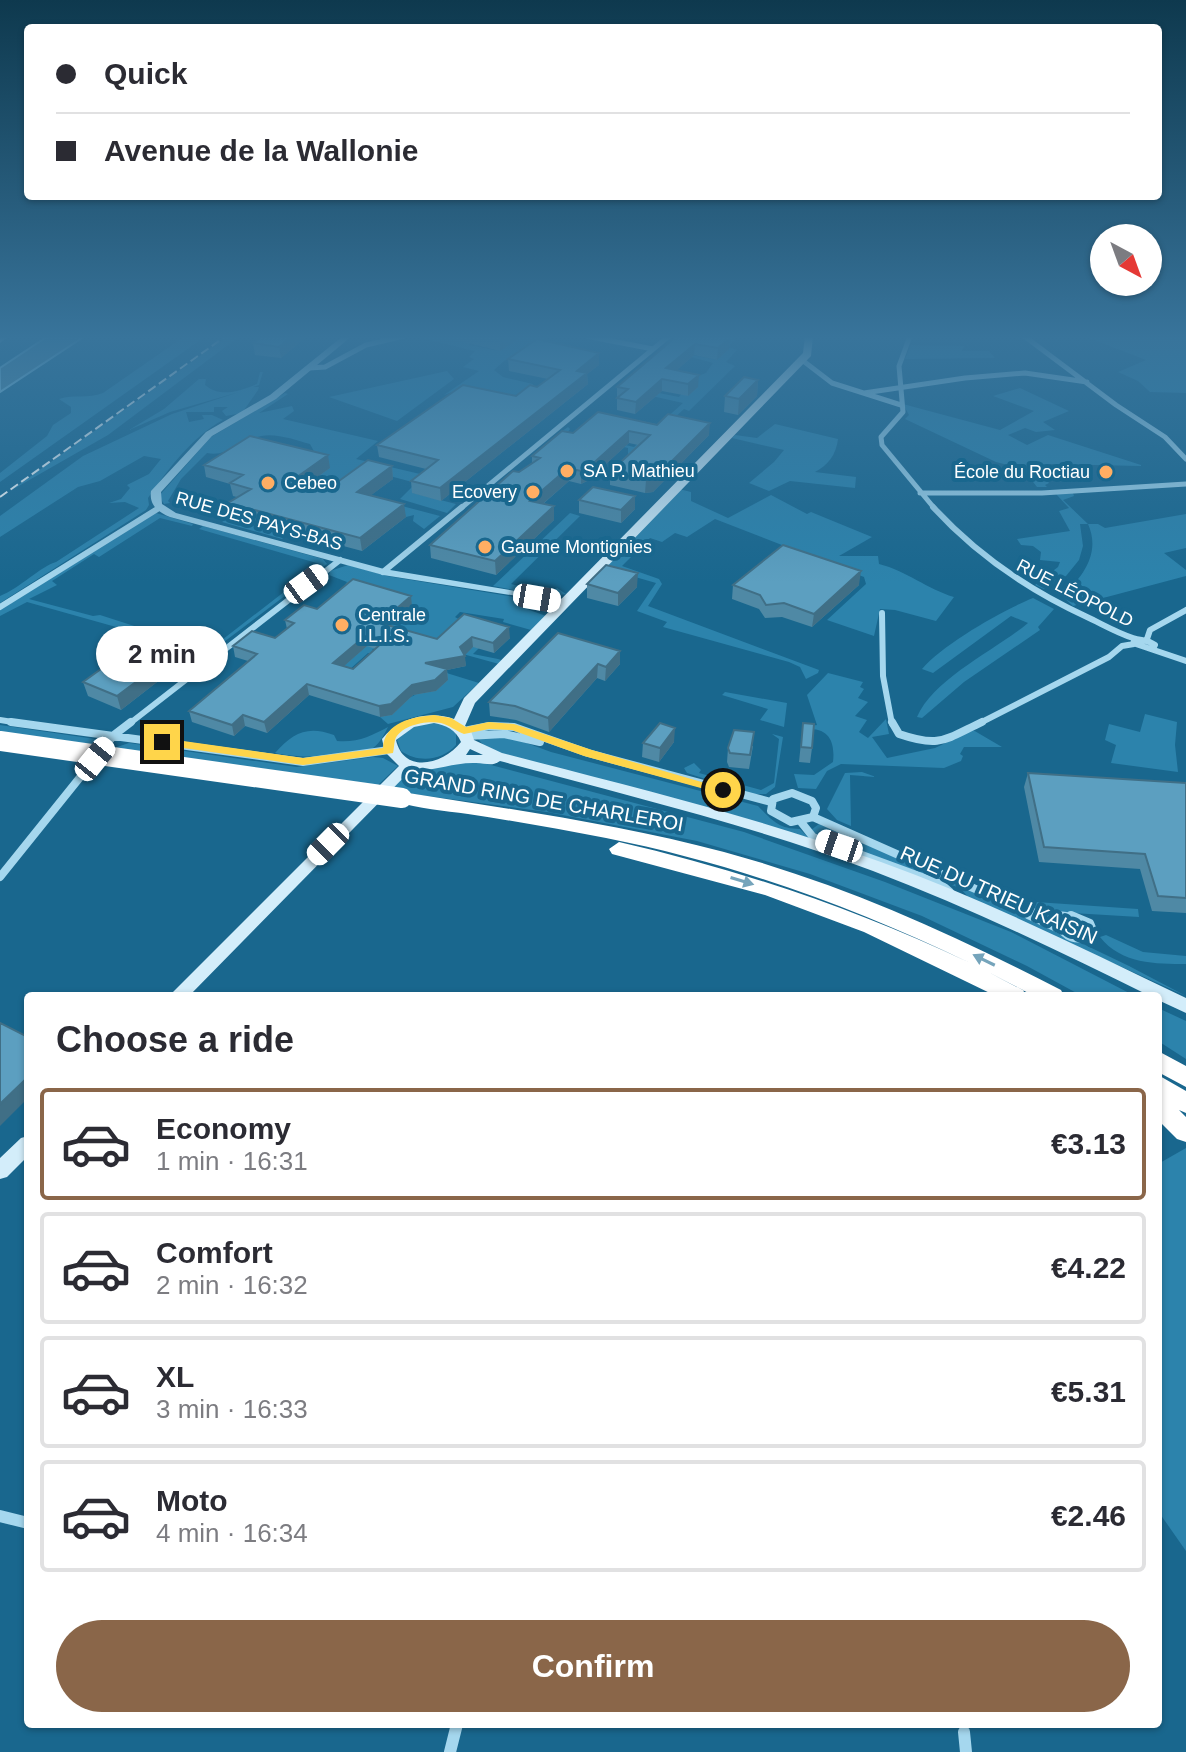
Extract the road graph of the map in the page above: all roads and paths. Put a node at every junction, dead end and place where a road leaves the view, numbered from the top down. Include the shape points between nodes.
1 (238, 418) edge
2 (570, 418) edge
3 (745, 418) edge
4 (898, 418) edge
5 (1138, 418) edge
6 (1186, 459) edge
7 (1186, 484) edge
8 (920, 493) junction
9 (159, 508) junction
10 (340, 560) junction
11 (383, 572) junction
12 (564, 602) junction
13 (0, 607) edge
14 (1186, 610) edge
15 (882, 613) dead end
16 (1147, 639) junction
17 (1134, 642) junction
18 (1153, 649) junction
19 (1186, 661) edge
20 (469, 701) junction
21 (434, 719) junction
22 (0, 720) edge
23 (464, 734) junction
24 (114, 735) junction
25 (0, 741) edge
26 (389, 750) junction
27 (0, 754) edge
28 (451, 761) junction
29 (408, 765) junction
30 (771, 802) junction
31 (399, 804) junction
32 (813, 817) junction
33 (801, 822) junction
34 (0, 877) edge
35 (957, 897) junction
36 (1007, 903) junction
37 (1066, 916) junction
38 (1059, 929) junction
39 (182, 992) edge
40 (1007, 992) edge
41 (1045, 992) edge
42 (1141, 992) edge
43 (1157, 992) edge
44 (1162, 995) edge
45 (1162, 1003) edge
46 (1186, 1006) edge
47 (1186, 1014) edge
48 (1162, 1059) edge
49 (1162, 1061) edge
50 (1186, 1067) edge
51 (1186, 1078) edge
52 (1162, 1087) edge
53 (1162, 1102) edge
54 (1186, 1103) edge
55 (1162, 1109) edge
56 (1186, 1120) edge
57 (1186, 1132) edge
58 (24, 1148) edge
59 (0, 1171) edge
60 (0, 1516) edge
61 (24, 1522) edge
62 (456, 1728) edge
63 (964, 1732) dead end
64 (450, 1752) edge
65 (966, 1752) edge

1 - 9 street, RUE DES PAYS-BAS via 203,439 156,491
2 - 11 street
3 - 12 main road
4 - 8 street, RUE LÉOPOLD via 881,437 882,444
5 - 6 street
7 - 8 street via 1042,493
8 - 17 street, RUE LÉOPOLD via 985,558 1038,594
9 - 10 street, RUE DES PAYS-BAS
9 - 13 street
10 - 11 street, RUE DES PAYS-BAS
10 - 24 street
11 - 12 street, RUE DES PAYS-BAS
12 - 20 main road
14 - 16 street via 1150,630
15 - 17 street via 881,661 894,728 915,741 940,742
16 - 17 street, RUE LÉOPOLD
16 - 18 street, RUE LÉOPOLD
17 - 18 street, RUE LÉOPOLD via 1144,650
18 - 19 street, RUE LÉOPOLD
20 - 21 main road
20 - 23 main road
21 - 23 main road
21 - 26 main road via 399,728 389,739
22 - 24 street
23 - 28 main road via 463,752
23 - 30 street via 510,733
23 - 35 main road, RUE DU TRIEU KAISIN via 497,756 765,829
24 - 26 street via 303,762
24 - 34 street
25 - 31 highway, GRAND RING DE CHARLEROI, bridge
26 - 29 main road
27 - 31 highway, GRAND RING DE CHARLEROI
28 - 29 main road
28 - 42 main road, RUE DU TRIEU KAISIN via 493,761 815,852 1000,924
29 - 39 main road
30 - 32 street via 784,794 801,794 816,806
30 - 33 street via 777,817
31 -> 40 highway, GRAND RING DE CHARLEROI via 714,873 871,927
41 -> 31 highway, GRAND RING DE CHARLEROI via 944,940 767,872 650,841
32 - 33 street
32 - 36 street
33 - 35 street via 813,837 941,884
35 - 43 main road, RUE DU TRIEU KAISIN
36 - 37 street
36 - 38 street
37 - 38 street
37 - 38 street via 1087,920 1093,933 1078,939
44 - 46 main road, RUE DU TRIEU KAISIN
45 - 47 main road
48 - 50 highway
49 - 51 highway
52 - 54 highway
53 - 56 highway
55 - 57 highway
58 - 59 main road
60 - 61 street
62 - 64 street
63 - 65 street

